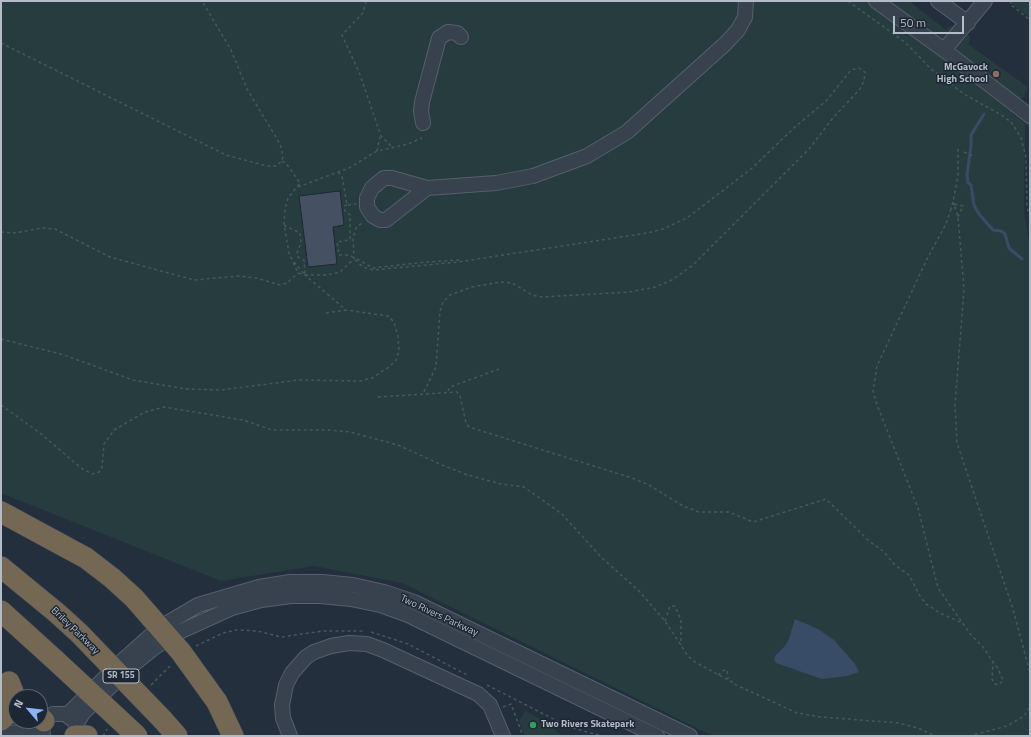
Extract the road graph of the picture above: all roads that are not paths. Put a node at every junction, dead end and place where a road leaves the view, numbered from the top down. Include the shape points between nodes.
1 (746, 1) edge
2 (876, 1) edge
3 (938, 1) edge
4 (982, 2) edge
5 (968, 24) junction
6 (461, 37) dead end
7 (944, 50) junction
8 (1030, 115) edge
9 (424, 123) dead end
10 (427, 188) dead end
11 (1, 512) edge
12 (1, 567) edge
13 (1, 611) edge
14 (163, 634) junction
15 (11, 684) edge
16 (48, 719) edge
17 (1, 720) edge
18 (38, 729) edge
19 (76, 730) edge
20 (1, 732) edge
21 (137, 736) edge
22 (177, 736) edge
23 (233, 736) edge
24 (290, 736) edge
25 (503, 736) edge
26 (657, 736) edge
27 (690, 736) edge

1 - 10 street via 745,17 738,30 725,44 627,132 587,156 532,176 496,183
2 - 7 street
3 - 5 street
4 - 5 street
5 - 7 street
6 - 9 street via 457,33 448,32 439,38 422,102
7 - 8 street
11 - 14 highway via 86,558 134,598
12 - 22 highway, Briley Parkway / SR 155, bridge via 79,633
13 - 21 highway, bridge
14 - 19 street, Two Rivers Parkway via 83,713
14 - 23 highway via 180,652 217,702
14 - 26 street, Two Rivers Parkway via 261,600 299,596 351,599 380,605 408,615
14 - 27 street, Two Rivers Parkway via 198,605 259,586 290,582 353,585 414,602
15 - 17 highway via 12,702 9,712
16 - 19 street via 59,713
18 - 20 street via 26,733
24 - 25 street via 282,712 282,698 288,679 300,663 314,652 345,643 367,644 383,650 478,694 486,700

